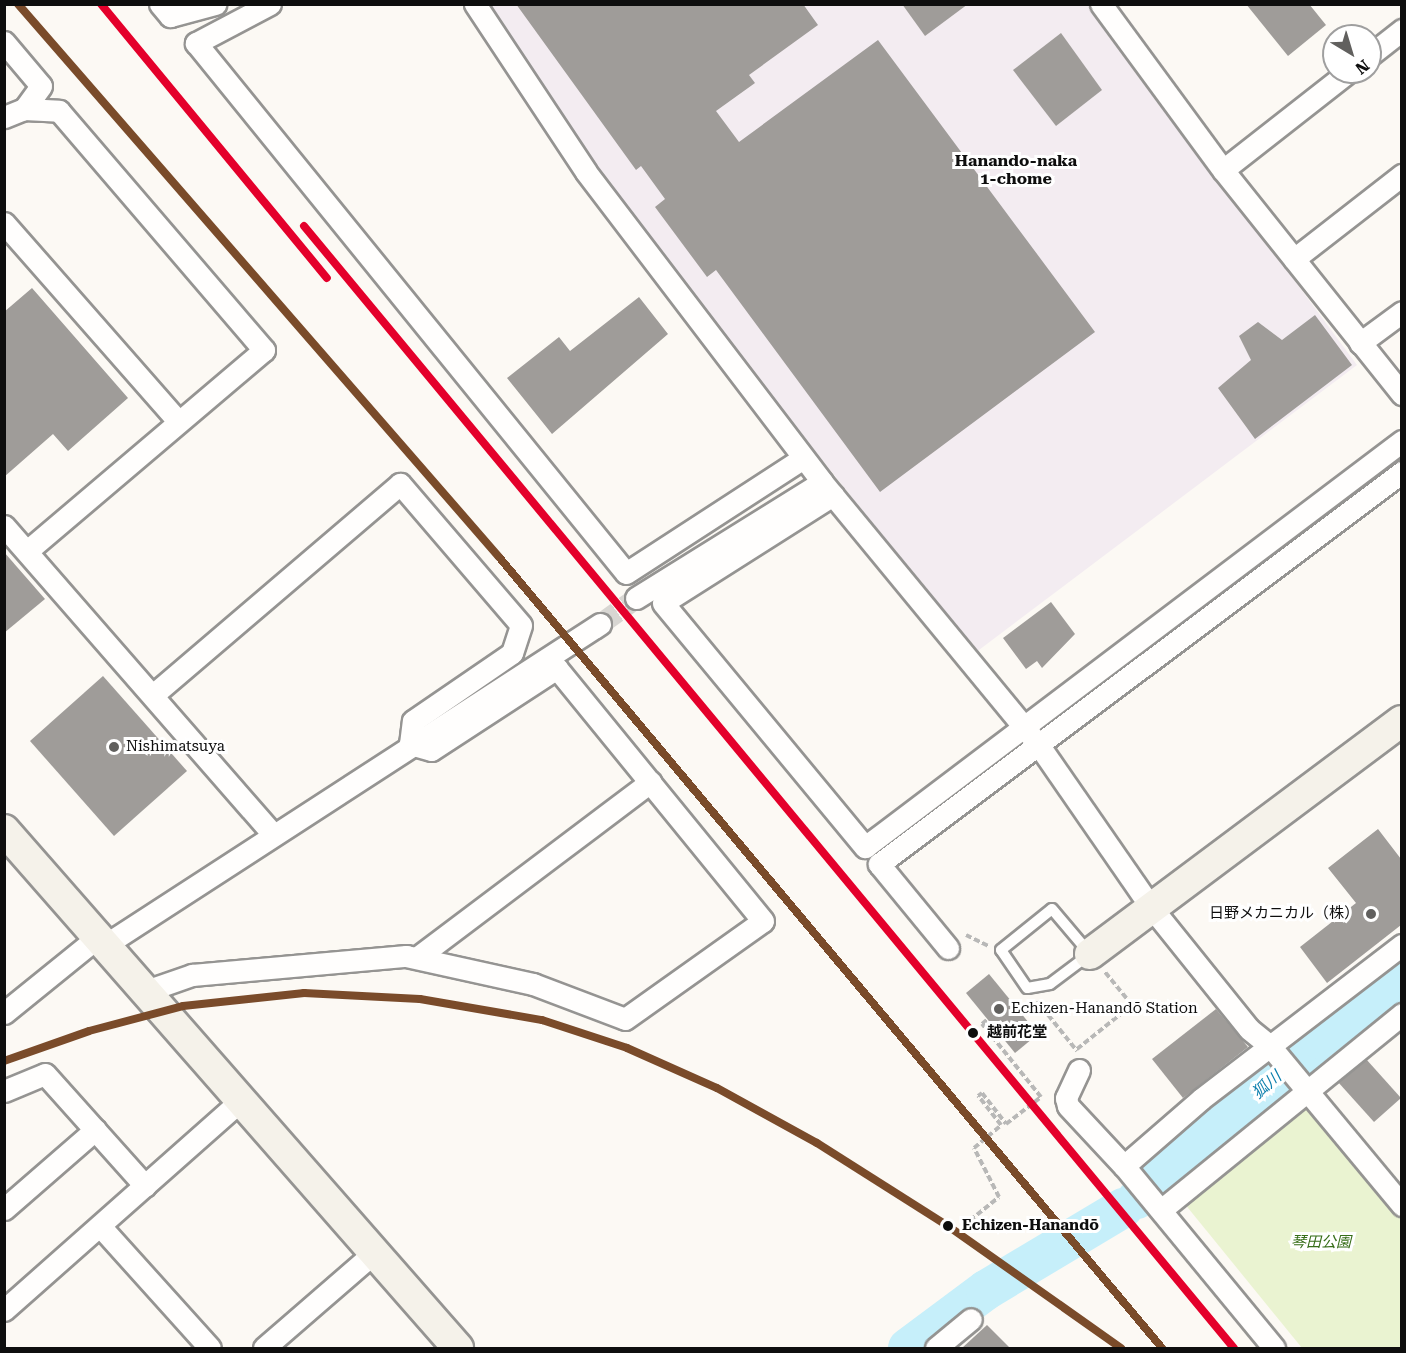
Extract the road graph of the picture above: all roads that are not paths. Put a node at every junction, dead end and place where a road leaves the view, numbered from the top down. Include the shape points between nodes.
1 (160, 4) edge
2 (215, 4) edge
3 (270, 4) edge
4 (475, 4) edge
5 (1101, 4) edge
6 (1401, 30) edge
7 (4, 42) edge
8 (1382, 45) edge
9 (1333, 84) edge
10 (24, 109) junction
11 (4, 117) edge
12 (1222, 170) junction
13 (1401, 175) edge
14 (4, 223) edge
15 (1294, 259) junction
16 (1401, 312) edge
17 (1360, 343) junction
18 (1401, 394) edge
19 (177, 420) junction
20 (1401, 441) edge
21 (803, 458) junction
22 (1401, 472) edge
23 (827, 489) junction
24 (4, 526) edge
25 (27, 551) junction
26 (636, 598) tunnel mouth
27 (600, 624) tunnel mouth
28 (153, 694) junction
29 (1401, 721) edge
30 (1023, 727) junction
31 (410, 744) junction
32 (1038, 744) junction
33 (650, 782) junction
34 (4, 830) edge
35 (273, 834) junction
36 (865, 847) junction
37 (879, 864) junction
38 (1151, 907) junction
39 (102, 941) junction
40 (1401, 945) edge
41 (948, 948) road end
42 (1090, 954) junction
43 (418, 957) junction
44 (146, 991) junction
45 (4, 1013) edge
46 (1401, 1014) edge
47 (1272, 1048) junction
48 (1079, 1070) dead end
49 (1302, 1087) junction
50 (4, 1091) edge
51 (241, 1100) junction
52 (95, 1130) junction
53 (1124, 1166) junction
54 (145, 1186) junction
55 (1401, 1205) edge
56 (1157, 1206) junction
57 (4, 1209) edge
58 (100, 1226) junction
59 (375, 1252) junction
60 (4, 1310) edge
61 (971, 1318) dead end
62 (210, 1348) edge
63 (264, 1348) edge
64 (458, 1348) edge
65 (936, 1348) edge
66 (1274, 1348) edge

1 - 2 street via 170,16
3 - 21 street via 196,43 626,573
4 - 21 street via 586,172
5 - 12 street
6 - 8 street
7 - 10 street via 41,86
9 - 12 street
10 - 11 street
10 - 19 street via 59,111 264,350
12 - 15 street
13 - 15 street
14 - 19 street
15 - 17 street
16 - 17 street
17 - 18 street
19 - 25 street
20 - 30 street
21 - 23 street
22 - 32 street
23 - 26 street
23 - 30 street
23 - 36 street via 663,603
24 - 25 street
25 - 28 street
27 - 31 street
28 - 31 street via 400,484 521,626 512,653 413,721
28 - 35 street
29 - 38 street
30 - 32 street
30 - 36 street
31 - 33 street via 431,750 557,668
31 - 35 street
32 - 37 street
32 - 38 street
33 - 43 street
33 - 43 street via 763,921 625,1019 533,984
34 - 39 street
35 - 39 street
36 - 37 street
37 - 41 street
38 - 42 street
38 - 47 street via 1249,1029
39 - 44 street
39 - 45 street
40 - 47 street
42 - 42 lane via 1052,909 1008,940 1001,952 1027,988 1050,984
43 - 44 street via 289,963 192,975
44 - 51 street
46 - 49 street
47 - 49 street
47 - 53 street
48 - 53 street via 1066,1098 1068,1106
49 - 55 street
49 - 56 street
50 - 52 street via 45,1074
51 - 54 street
51 - 59 street
52 - 54 street
52 - 57 street
53 - 56 street
54 - 58 street
56 - 66 street
58 - 60 street
58 - 62 street
59 - 63 street
59 - 64 street
61 - 65 street

